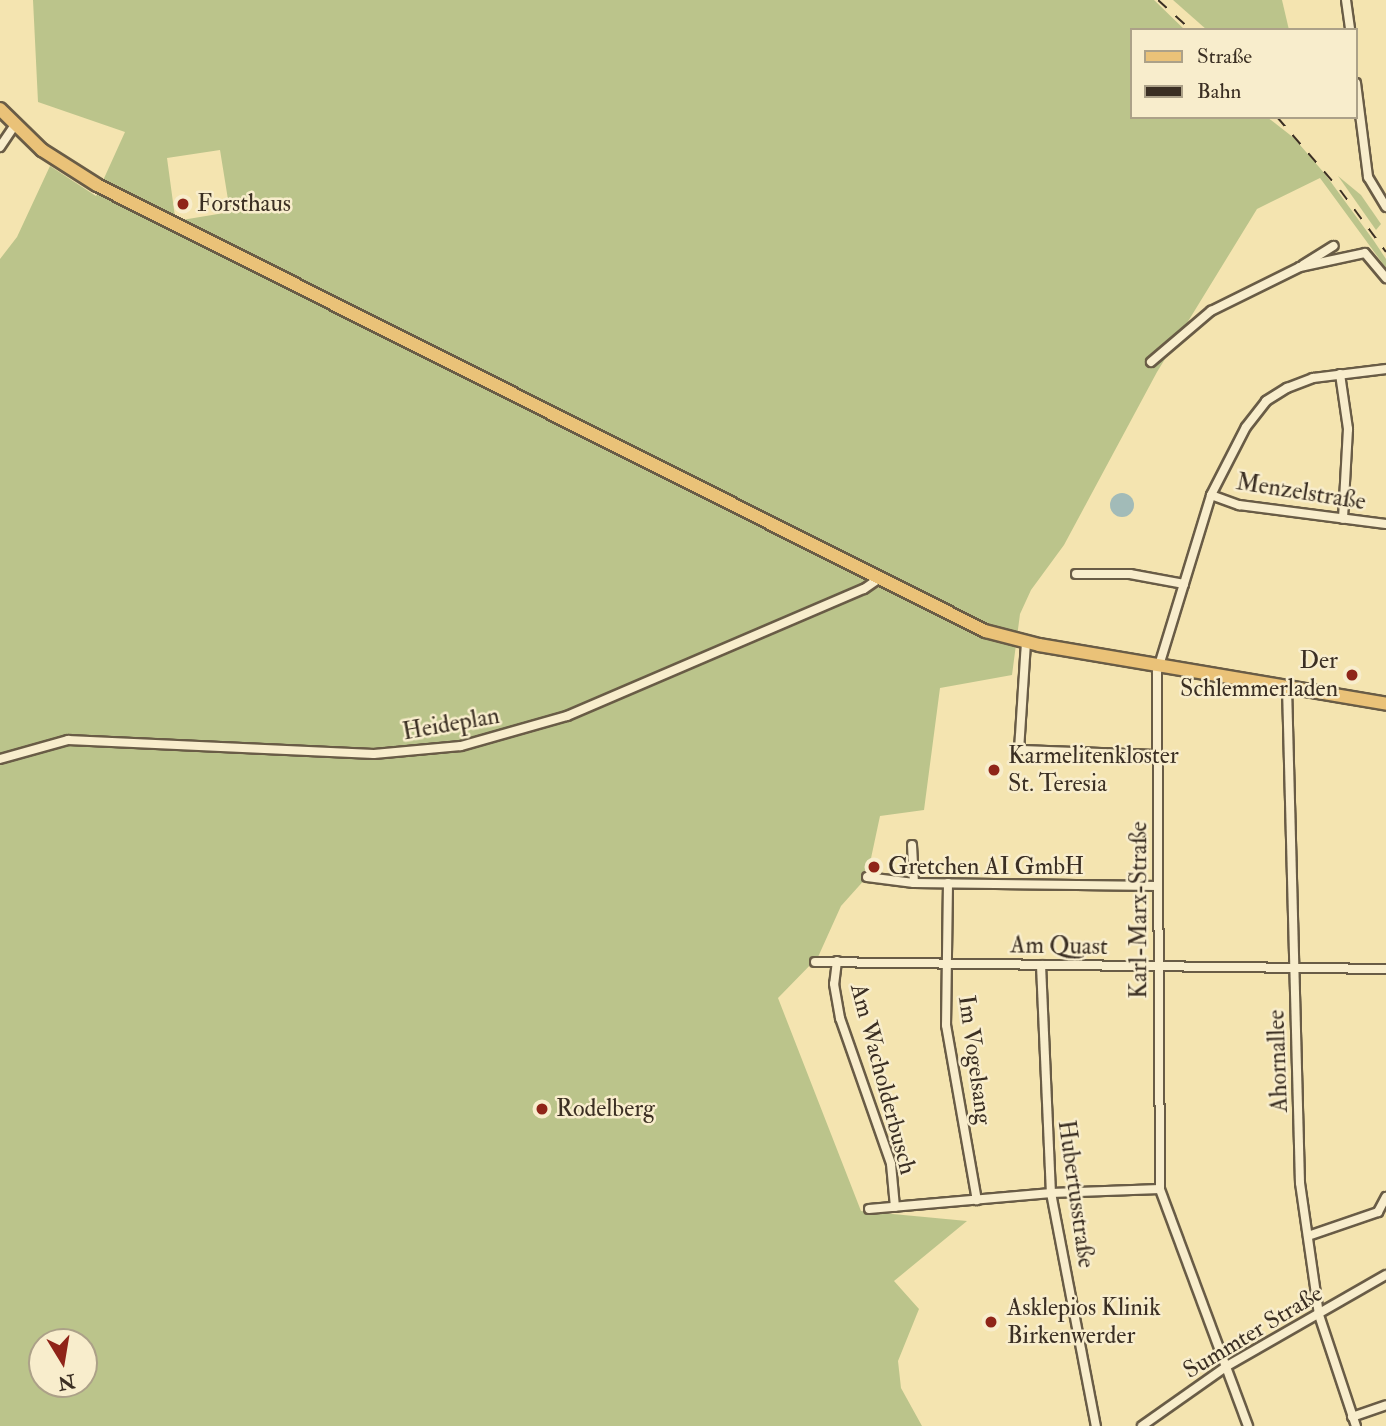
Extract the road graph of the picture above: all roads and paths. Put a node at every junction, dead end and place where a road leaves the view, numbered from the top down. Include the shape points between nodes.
1 (1346, 0) edge
2 (1350, 28) edge
3 (1358, 99) edge
4 (0, 109) edge
5 (15, 125) junction
6 (0, 147) edge
7 (1386, 207) edge
8 (1333, 246) dead end
9 (1300, 267) junction
10 (1386, 278) edge
11 (1152, 362) dead end
12 (1386, 369) edge
13 (1339, 374) junction
14 (1211, 495) junction
15 (1343, 519) junction
16 (1386, 524) edge
17 (1076, 574) dead end
18 (880, 578) junction
19 (1184, 584) junction
20 (1026, 642) junction
21 (1158, 665) junction
22 (1287, 687) junction
23 (1386, 704) edge
24 (1157, 755) junction
25 (0, 759) edge
26 (912, 845) dead end
27 (867, 877) dead end
28 (914, 883) junction
29 (948, 883) junction
30 (1158, 886) junction
31 (837, 961) junction
32 (816, 962) dead end
33 (944, 964) junction
34 (1041, 965) junction
35 (1158, 967) junction
36 (1294, 969) junction
37 (1386, 969) edge
38 (1160, 1189) junction
39 (1051, 1193) junction
40 (1386, 1197) edge
41 (977, 1200) junction
42 (895, 1207) junction
43 (869, 1209) dead end
44 (1308, 1237) junction
45 (1386, 1275) edge
46 (1318, 1315) junction
47 (1227, 1366) junction
48 (1386, 1405) edge
49 (1354, 1422) edge
50 (1096, 1426) edge
51 (1142, 1426) edge
52 (1248, 1426) edge

1 - 2 street
3 - 7 street via 1368,177
4 - 5 main road
5 - 6 street
5 - 18 main road via 75,173
8 - 9 street
9 - 10 street via 1366,253
9 - 11 street via 1211,311
12 - 13 street, Karl-Marx-Straße
13 - 14 street, Karl-Marx-Straße via 1287,388 1266,401 1228,456
13 - 15 street via 1348,429
14 - 15 street, Menzelstraße via 1239,505
14 - 19 street, Karl-Marx-Straße
15 - 16 street, Menzelstraße
17 - 19 street via 1130,574
18 - 20 main road via 997,635
18 - 25 street, Heideplan via 864,589 567,716 461,746 374,754 68,740
19 - 21 street, Karl-Marx-Straße
20 - 21 main road
20 - 24 street via 1019,750
21 - 22 main road
21 - 24 street, Karl-Marx-Straße
22 - 23 main road
22 - 36 street, Ahornallee
24 - 30 street, Karl-Marx-Straße
26 - 28 street
27 - 28 street
28 - 29 street
29 - 30 street
29 - 33 street, Im Vogelsang
30 - 35 street, Karl-Marx-Straße
31 - 32 street, Am Quast
31 - 33 street, Am Quast
31 - 42 street, Am Wacholderbusch via 834,984 840,1018 891,1164
33 - 34 street, Am Quast
33 - 41 street, Im Vogelsang via 946,1025
34 - 35 street, Am Quast
34 - 39 street, Hubertusstraße
35 - 36 street, Am Quast
35 - 38 street, Karl-Marx-Straße
36 - 37 street, Am Quast
36 - 44 street, Ahornallee via 1300,1184
38 - 39 street
38 - 47 street, Karl-Marx-Straße
39 - 41 street
39 - 50 street, Hubertusstraße
40 - 44 street via 1378,1212
41 - 42 street
42 - 43 street
44 - 46 street, Ahornallee
45 - 46 street, Summter Straße
46 - 47 street, Summter Straße
46 - 49 street, Ahornallee
47 - 51 street, Summter Straße
47 - 52 street, Karl-Marx-Straße
48 - 49 street

